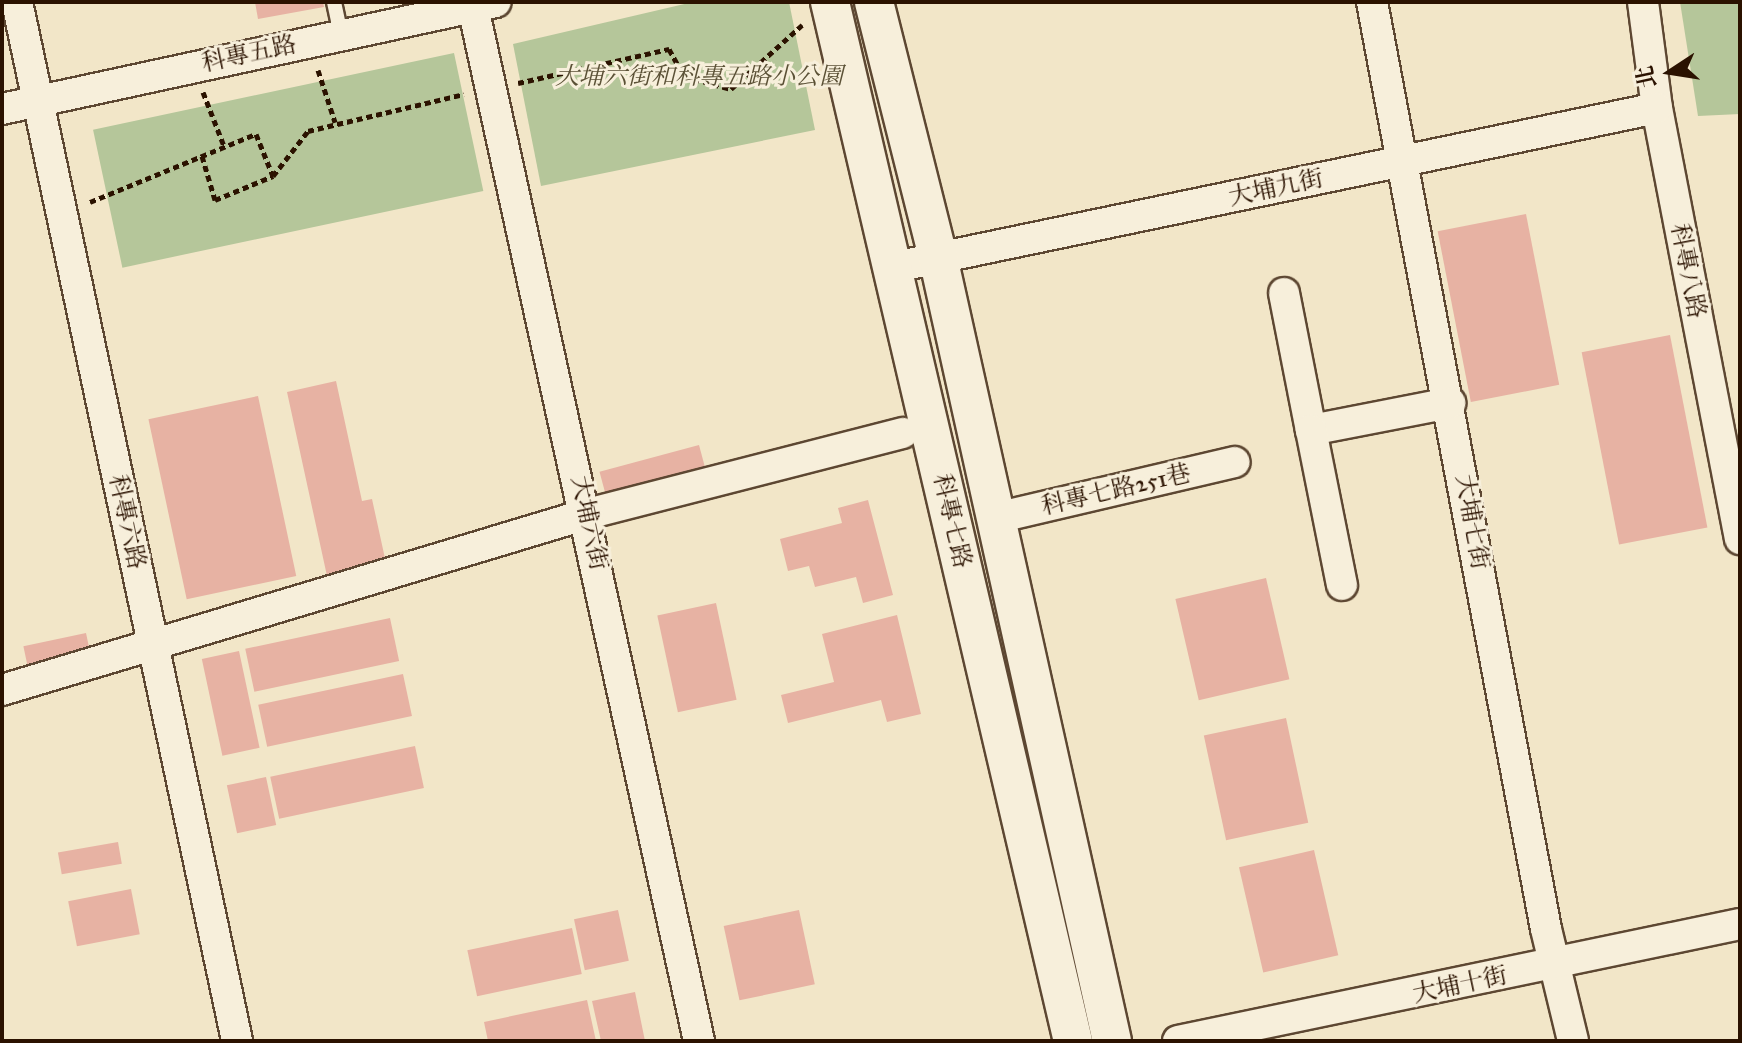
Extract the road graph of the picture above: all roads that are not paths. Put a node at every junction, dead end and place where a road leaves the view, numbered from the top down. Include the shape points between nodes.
1 (17, 2) edge
2 (334, 2) edge
3 (874, 2) edge
4 (1372, 2) edge
5 (1643, 2) edge
6 (485, 4) edge
7 (818, 11) edge
8 (341, 35) junction
9 (38, 100) junction
10 (1657, 108) junction
11 (2, 109) edge
12 (1406, 161) junction
13 (938, 257) junction
14 (895, 267) junction
15 (1284, 293) dead end
16 (1450, 403) junction
17 (1311, 430) junction
18 (903, 433) dead end
19 (1235, 462) dead end
20 (587, 514) junction
21 (996, 518) junction
22 (1740, 539) edge
23 (1342, 585) dead end
24 (154, 647) junction
25 (2, 690) edge
26 (1740, 924) edge
27 (1554, 965) junction
28 (237, 1041) edge
29 (699, 1041) edge
30 (1073, 1041) edge
31 (1112, 1041) edge
32 (1178, 1041) edge
33 (1573, 1041) edge

1 - 9 street, 科專六路
2 - 8 lane
3 - 13 street, 科專七路
4 - 12 street, 大埔七街
5 - 10 street, 科專八路
6 - 8 street, 科專五路
6 - 20 street, 大埔六街
7 - 14 street, 科專七路
8 - 9 street, 科專五路
9 - 11 street, 科專五路
9 - 24 street, 科專六路
10 - 12 street, 大埔九街
10 - 22 street, 科專八路
12 - 13 street, 大埔九街
12 - 16 street, 大埔七街
13 - 14 street, 大埔九街
13 - 21 street, 科專七路
14 - 30 street, 科專七路
15 - 17 street
16 - 17 street
16 - 27 street, 大埔七街
17 - 23 street
18 - 20 street
19 - 21 street, 科專七路251巷
20 - 24 street
20 - 29 street, 大埔六街
21 - 31 street, 科專七路
24 - 25 street
24 - 28 street, 科專六路
26 - 27 street, 大埔十街
27 - 32 street, 大埔十街
27 - 33 street, 大埔七街

